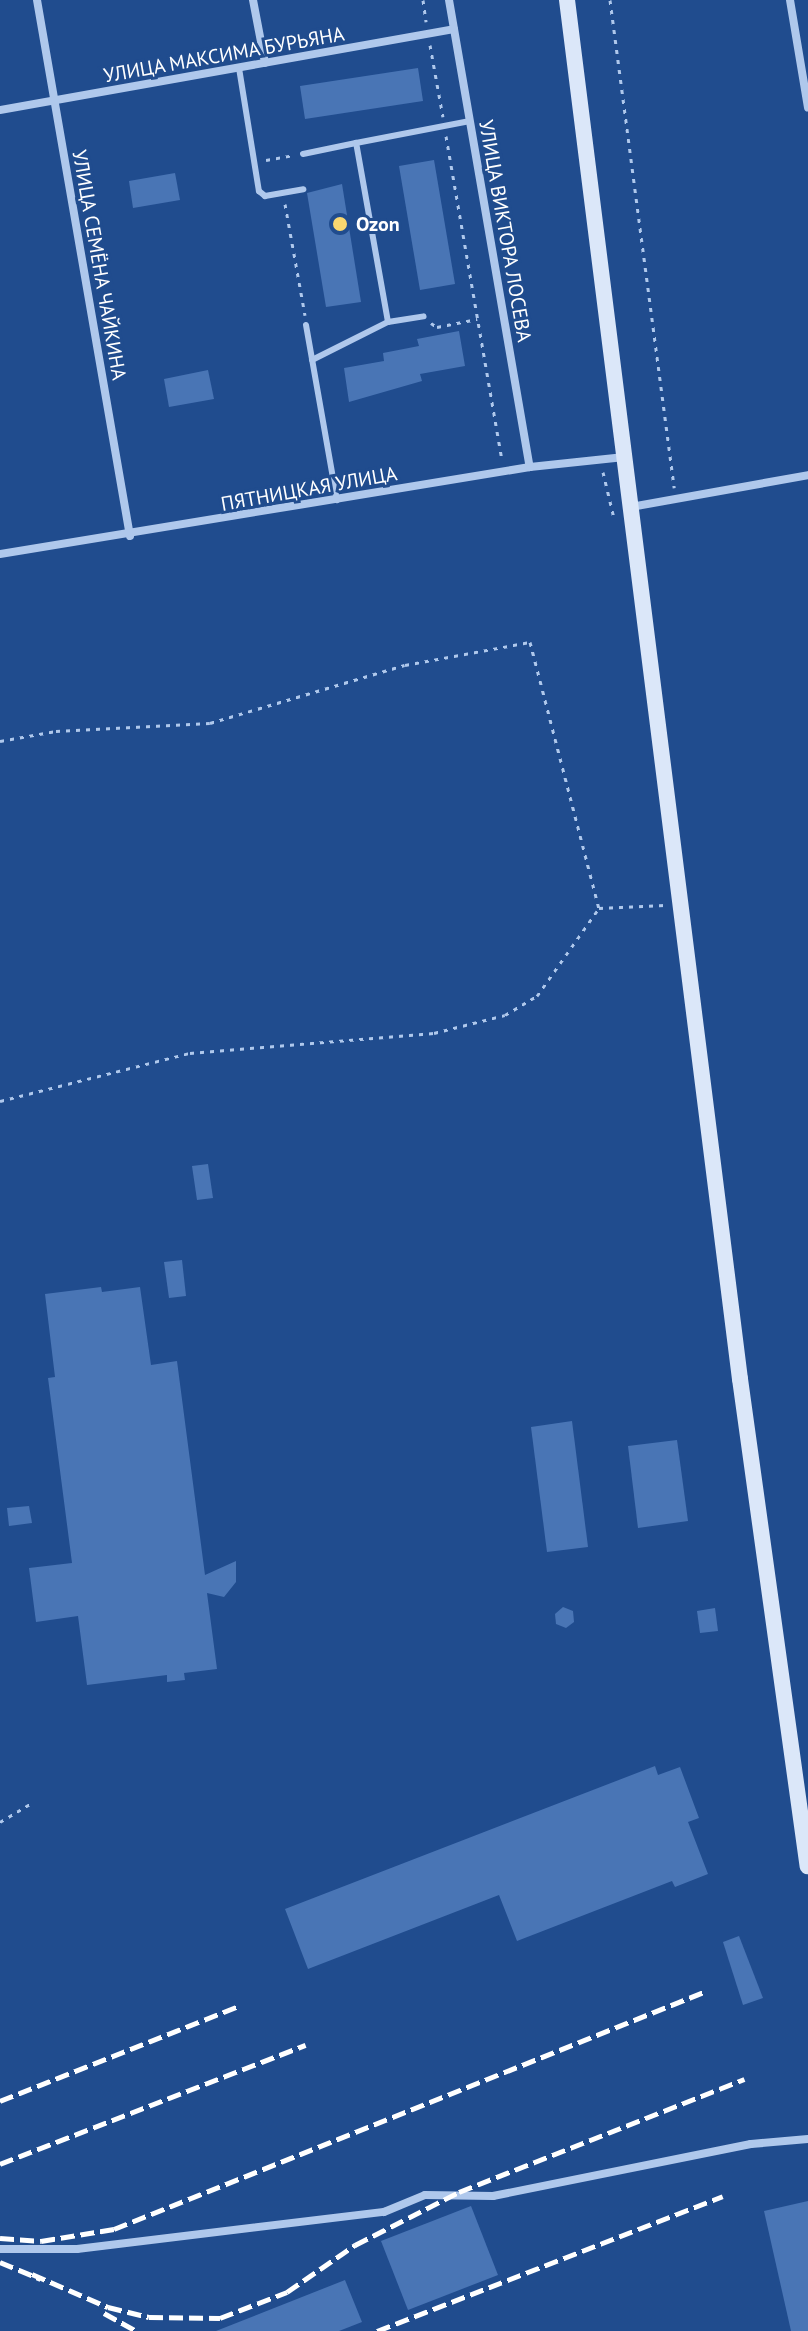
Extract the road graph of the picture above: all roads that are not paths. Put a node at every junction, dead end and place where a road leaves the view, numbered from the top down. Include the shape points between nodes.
1 (37, 0) edge
2 (253, 0) edge
3 (449, 0) edge
4 (567, 0) edge
5 (790, 0) edge
6 (454, 29) junction
7 (265, 63) junction
8 (239, 68) junction
9 (55, 103) junction
10 (808, 107) edge
11 (0, 110) edge
12 (470, 121) junction
13 (356, 143) junction
14 (303, 154) road end
15 (303, 189) dead end
16 (424, 316) road end
17 (388, 322) junction
18 (306, 325) road end
19 (312, 360) junction
20 (624, 457) junction
21 (530, 467) junction
22 (808, 475) edge
23 (337, 500) junction
24 (631, 513) junction
25 (130, 536) junction
26 (0, 554) edge
27 (808, 1866) edge
28 (808, 2139) edge
29 (0, 2249) edge

1 - 9 street, УЛИЦА СЕМЁНА ЧАЙКИНА
2 - 7 street
3 - 6 street, УЛИЦА ВИКТОРА ЛОСЕВА
4 - 20 street
5 - 10 street
6 - 7 street, УЛИЦА МАКСИМА БУРЬЯНА
6 - 12 street, УЛИЦА ВИКТОРА ЛОСЕВА
7 - 8 street, УЛИЦА МАКСИМА БУРЬЯНА
8 - 9 street, УЛИЦА МАКСИМА БУРЬЯНА
8 - 15 lane via 261,195
9 - 11 street, УЛИЦА МАКСИМА БУРЬЯНА
9 - 25 street, УЛИЦА СЕМЁНА ЧАЙКИНА
12 - 13 lane
12 - 21 street, УЛИЦА ВИКТОРА ЛОСЕВА
13 - 14 lane
13 - 17 lane
16 - 17 lane
17 - 19 lane
18 - 19 lane
19 - 23 lane
20 - 21 street, ПЯТНИЦКАЯ УЛИЦА
20 - 24 street
21 - 23 street, ПЯТНИЦКАЯ УЛИЦА
22 - 24 street via 675,496
23 - 25 street, ПЯТНИЦКАЯ УЛИЦА
24 - 27 street
25 - 26 street, ПЯТНИЦКАЯ УЛИЦА
28 - 29 street via 751,2144 493,2196 425,2195 384,2212 77,2249

